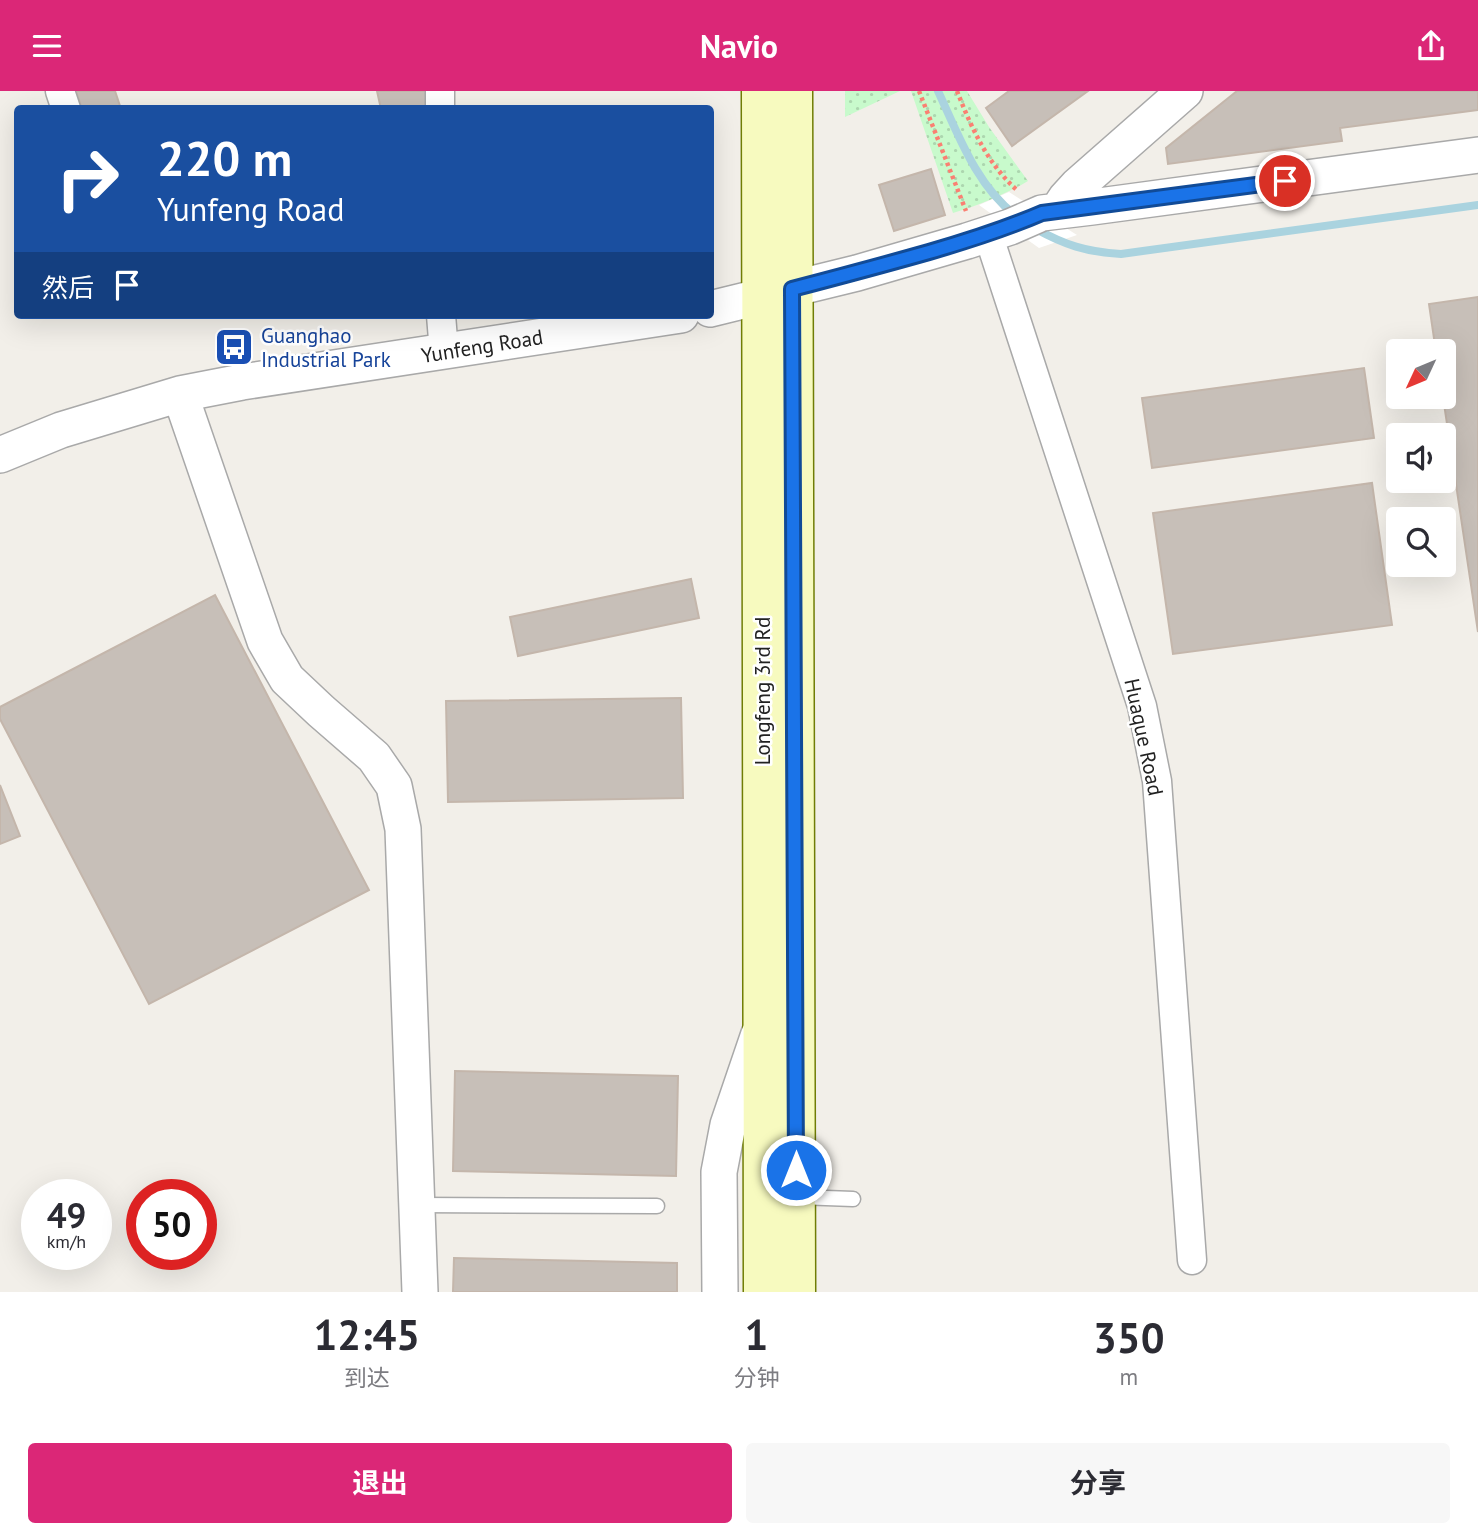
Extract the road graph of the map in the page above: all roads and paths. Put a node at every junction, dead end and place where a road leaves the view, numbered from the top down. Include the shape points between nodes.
1 (761, 91) edge
2 (793, 91) edge
3 (919, 91) edge
4 (957, 91) edge
5 (1185, 91) edge
6 (1478, 155) edge
7 (1040, 206) junction
8 (989, 226) junction
9 (777, 293) junction
10 (714, 308) edge
11 (441, 319) edge
12 (655, 319) edge
13 (444, 352) junction
14 (180, 394) junction
15 (0, 455) edge
16 (778, 670) junction
17 (764, 1021) junction
18 (796, 1197) junction
19 (853, 1199) dead end
20 (417, 1205) junction
21 (657, 1206) dead end
22 (1192, 1260) dead end
23 (421, 1292) edge
24 (720, 1292) edge
25 (763, 1292) edge
26 (796, 1292) edge

1 - 9 main road, Longfeng 3rd Rd
2 - 9 main road, Longfeng 3rd Rd
3 - 8 path
4 - 7 path via 993,164 1007,182
5 - 7 street via 1066,198
6 - 7 street via 1093,207
7 - 8 street
8 - 9 street via 857,273
8 - 22 street, Huaque Road via 1142,706 1152,753
9 - 10 street
9 - 16 main road, Longfeng 3rd Rd
11 - 13 street
12 - 13 street, Yunfeng Road
13 - 14 street, Yunfeng Road
14 - 15 street, Yunfeng Road via 61,430
14 - 20 street via 265,641 287,679 374,757 394,786 403,829
16 - 17 main road, Longfeng 3rd Rd
16 - 18 main road
17 - 24 street via 728,1125 719,1172
17 - 25 main road, Longfeng 3rd Rd
18 - 19 lane
18 - 26 main road
20 - 21 lane
20 - 23 street

